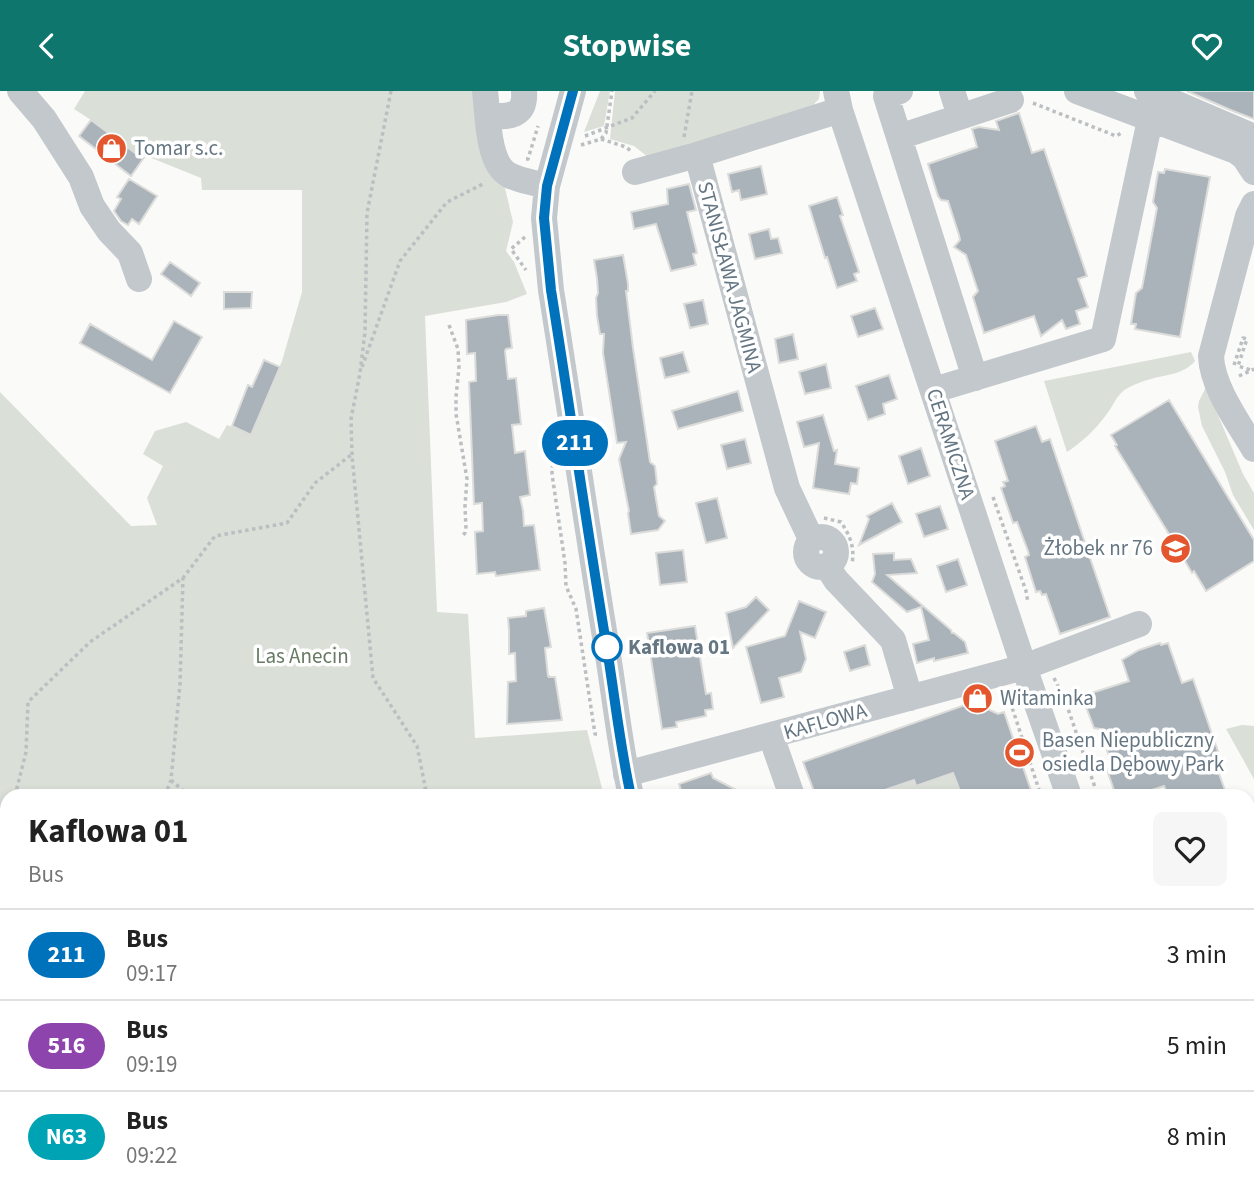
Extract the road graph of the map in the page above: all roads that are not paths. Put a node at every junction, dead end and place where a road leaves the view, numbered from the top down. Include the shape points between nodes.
1 (20, 91) edge
2 (524, 91) edge
3 (573, 91) edge
4 (900, 91) edge
5 (952, 91) edge
6 (1147, 91) edge
7 (1087, 93) edge
8 (1012, 100) dead end
9 (838, 101) edge
10 (487, 104) edge
11 (960, 116) junction
12 (1150, 120) junction
13 (899, 137) junction
14 (1254, 137) edge
15 (690, 149) junction
16 (1228, 149) junction
17 (1254, 171) edge
18 (635, 172) dead end
19 (547, 186) junction
20 (1252, 206) edge
21 (139, 279) dead end
22 (975, 378) junction
23 (934, 390) junction
24 (1254, 449) edge
25 (1139, 624) dead end
26 (1024, 667) junction
27 (910, 698) junction
28 (771, 736) junction
29 (629, 785) edge
30 (790, 789) edge
31 (1067, 789) edge

1 - 21 street via 74,166 92,206 130,253
2 - 10 street via 516,114 505,117
3 - 19 street
4 - 13 street via 886,96
5 - 11 street
6 - 14 street
7 - 12 street
8 - 11 street
9 - 15 street, STANISŁAWA JAGMINA
9 - 23 street, CERAMICZNA
10 - 19 street via 497,164 510,176
11 - 13 street
12 - 16 street
12 - 22 street via 1103,339
13 - 22 street
15 - 18 street
15 - 27 street, STANISŁAWA JAGMINA via 787,488 817,537 828,538 835,547 836,580 893,640
16 - 17 street via 1244,157
16 - 20 street via 1241,170
19 - 29 street via 544,218 551,290
20 - 24 street via 1211,356 1217,384
22 - 23 street
23 - 26 street, CERAMICZNA
25 - 26 street, KAFLOWA
26 - 27 street, KAFLOWA
26 - 31 street, CERAMICZNA
27 - 28 street, KAFLOWA
28 - 29 street, KAFLOWA
28 - 30 street

